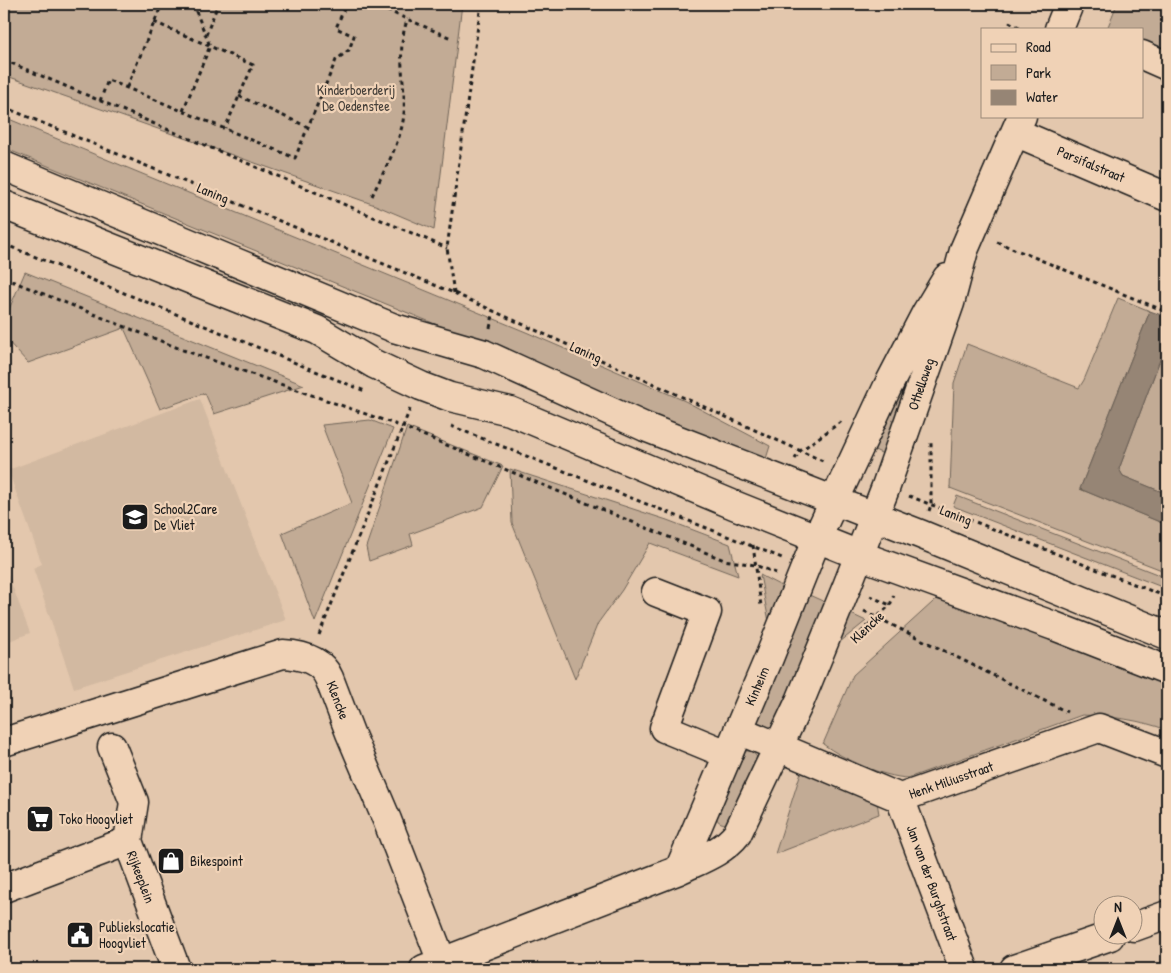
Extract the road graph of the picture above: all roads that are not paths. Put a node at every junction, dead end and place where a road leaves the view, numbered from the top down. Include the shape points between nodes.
1 (1144, 56) edge
2 (1167, 66) edge
3 (1019, 124) edge
4 (4, 166) edge
5 (1167, 197) edge
6 (4, 205) edge
7 (968, 241) junction
8 (834, 501) junction
9 (874, 517) junction
10 (817, 538) junction
11 (859, 555) junction
12 (656, 592) dead end
13 (1167, 635) edge
14 (1167, 670) edge
15 (106, 732) junction
16 (4, 742) edge
17 (732, 742) junction
18 (778, 747) junction
19 (1167, 754) edge
20 (900, 798) junction
21 (128, 841) junction
22 (679, 870) junction
23 (4, 888) edge
24 (1167, 915) edge
25 (1144, 923) edge
26 (1094, 942) edge
27 (433, 966) edge
28 (176, 969) edge
29 (964, 969) edge
30 (1014, 969) edge

1 - 2 street
3 - 5 street, Parsifalstraat
3 - 7 street, Othelloweg
4 - 8 street via 394,328 484,354 645,427
6 - 10 street via 317,330 374,364 421,386 450,397 510,411
7 - 8 street, Othelloweg via 926,313
7 - 9 street, Othelloweg via 950,303
8 - 9 street
8 - 10 street, Kinheim
9 - 11 street
9 - 13 street
10 - 11 street
10 - 17 street, Kinheim
11 - 14 street
11 - 18 street
12 - 17 street, Henk Miliusstraat via 707,612 664,728
15 - 16 street
15 - 21 street, Rijkeeplein via 134,802
15 - 27 street, Klencke via 283,654 298,654 319,664 329,678 387,820
17 - 18 street, Henk Miliusstraat
17 - 22 street, Kinheim
18 - 20 street, Henk Miliusstraat
18 - 22 street via 737,834 719,850
19 - 20 street, Henk Miliusstraat via 1098,728
20 - 29 street, Jan van der Burghstraat
21 - 23 street, Rijkeeplein
21 - 28 street, Rijkeeplein
22 - 27 street
24 - 25 street
26 - 30 street

